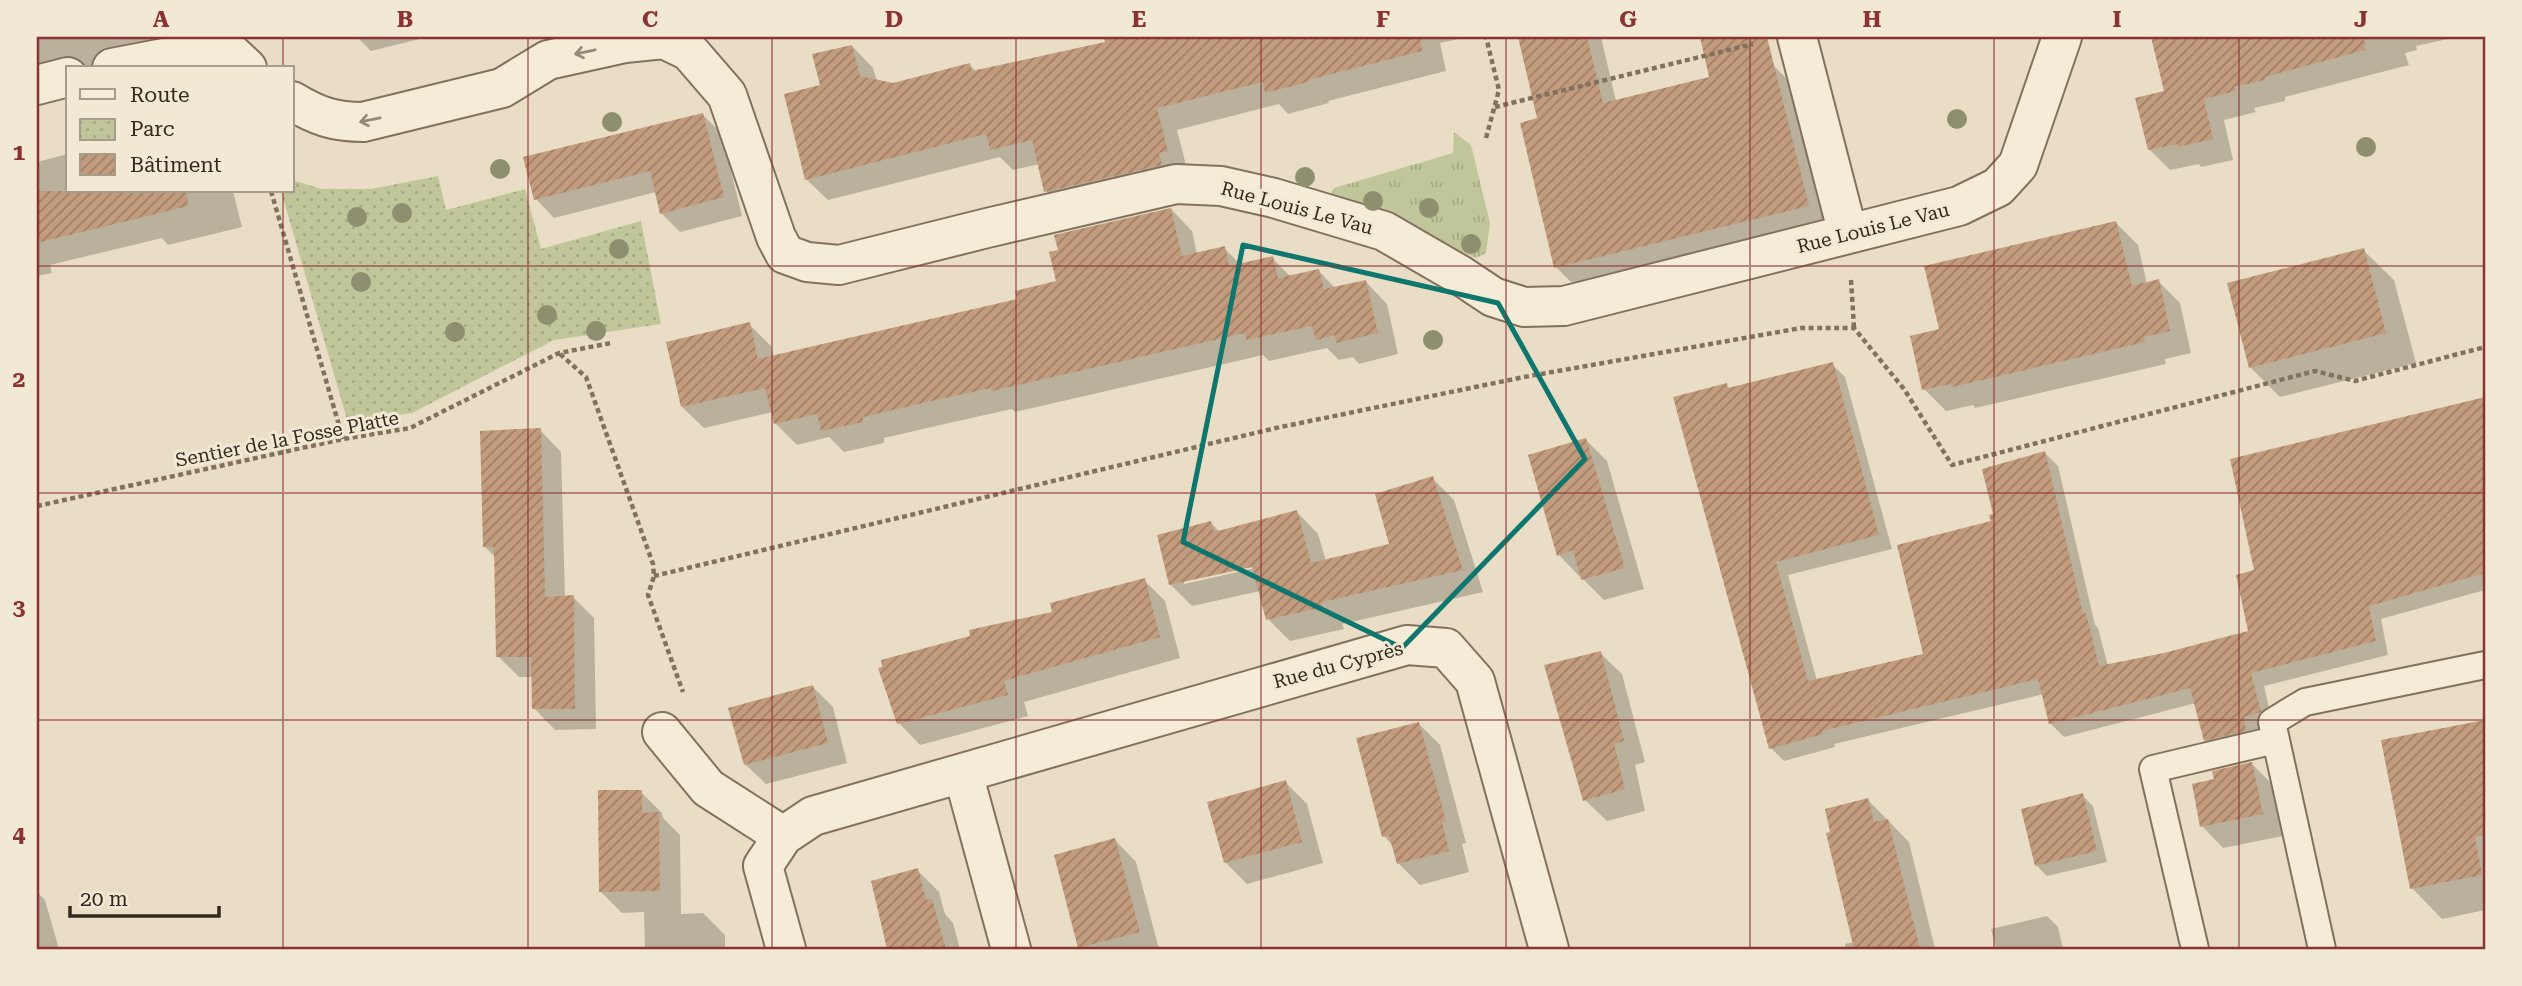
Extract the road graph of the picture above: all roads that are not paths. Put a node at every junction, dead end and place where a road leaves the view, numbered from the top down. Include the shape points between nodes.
1 (1797, 37) edge
2 (2062, 37) edge
3 (237, 53) edge
4 (122, 66) edge
5 (66, 78) edge
6 (37, 85) edge
7 (294, 102) edge
8 (1848, 234) junction
9 (2485, 665) edge
10 (662, 732) dead end
11 (2275, 740) junction
12 (963, 773) junction
13 (783, 836) junction
14 (786, 949) edge
15 (1011, 949) edge
16 (1549, 949) edge
17 (2195, 949) edge
18 (2322, 949) edge

1 - 8 street
2 - 8 street, Rue Louis Le Vau via 2018,165 1998,187 1959,206
3 - 4 street via 185,54
5 - 6 street
8 -> 7 street, Rue Louis Le Vau via 1564,306 1524,307 1493,297 1384,231 1222,186 1176,184 839,265 785,254 727,95 689,51 664,39 548,60 502,88 363,122 339,122
9 - 11 lane via 2305,702 2272,722
10 - 13 street via 708,788
11 - 17 lane via 2153,769
11 - 18 lane
12 - 13 street, Rue du Cyprès via 813,816
12 - 15 street
12 - 16 street, Rue du Cyprès via 1406,645 1446,648 1475,681
13 - 14 street, Rue du Cyprès via 763,866

